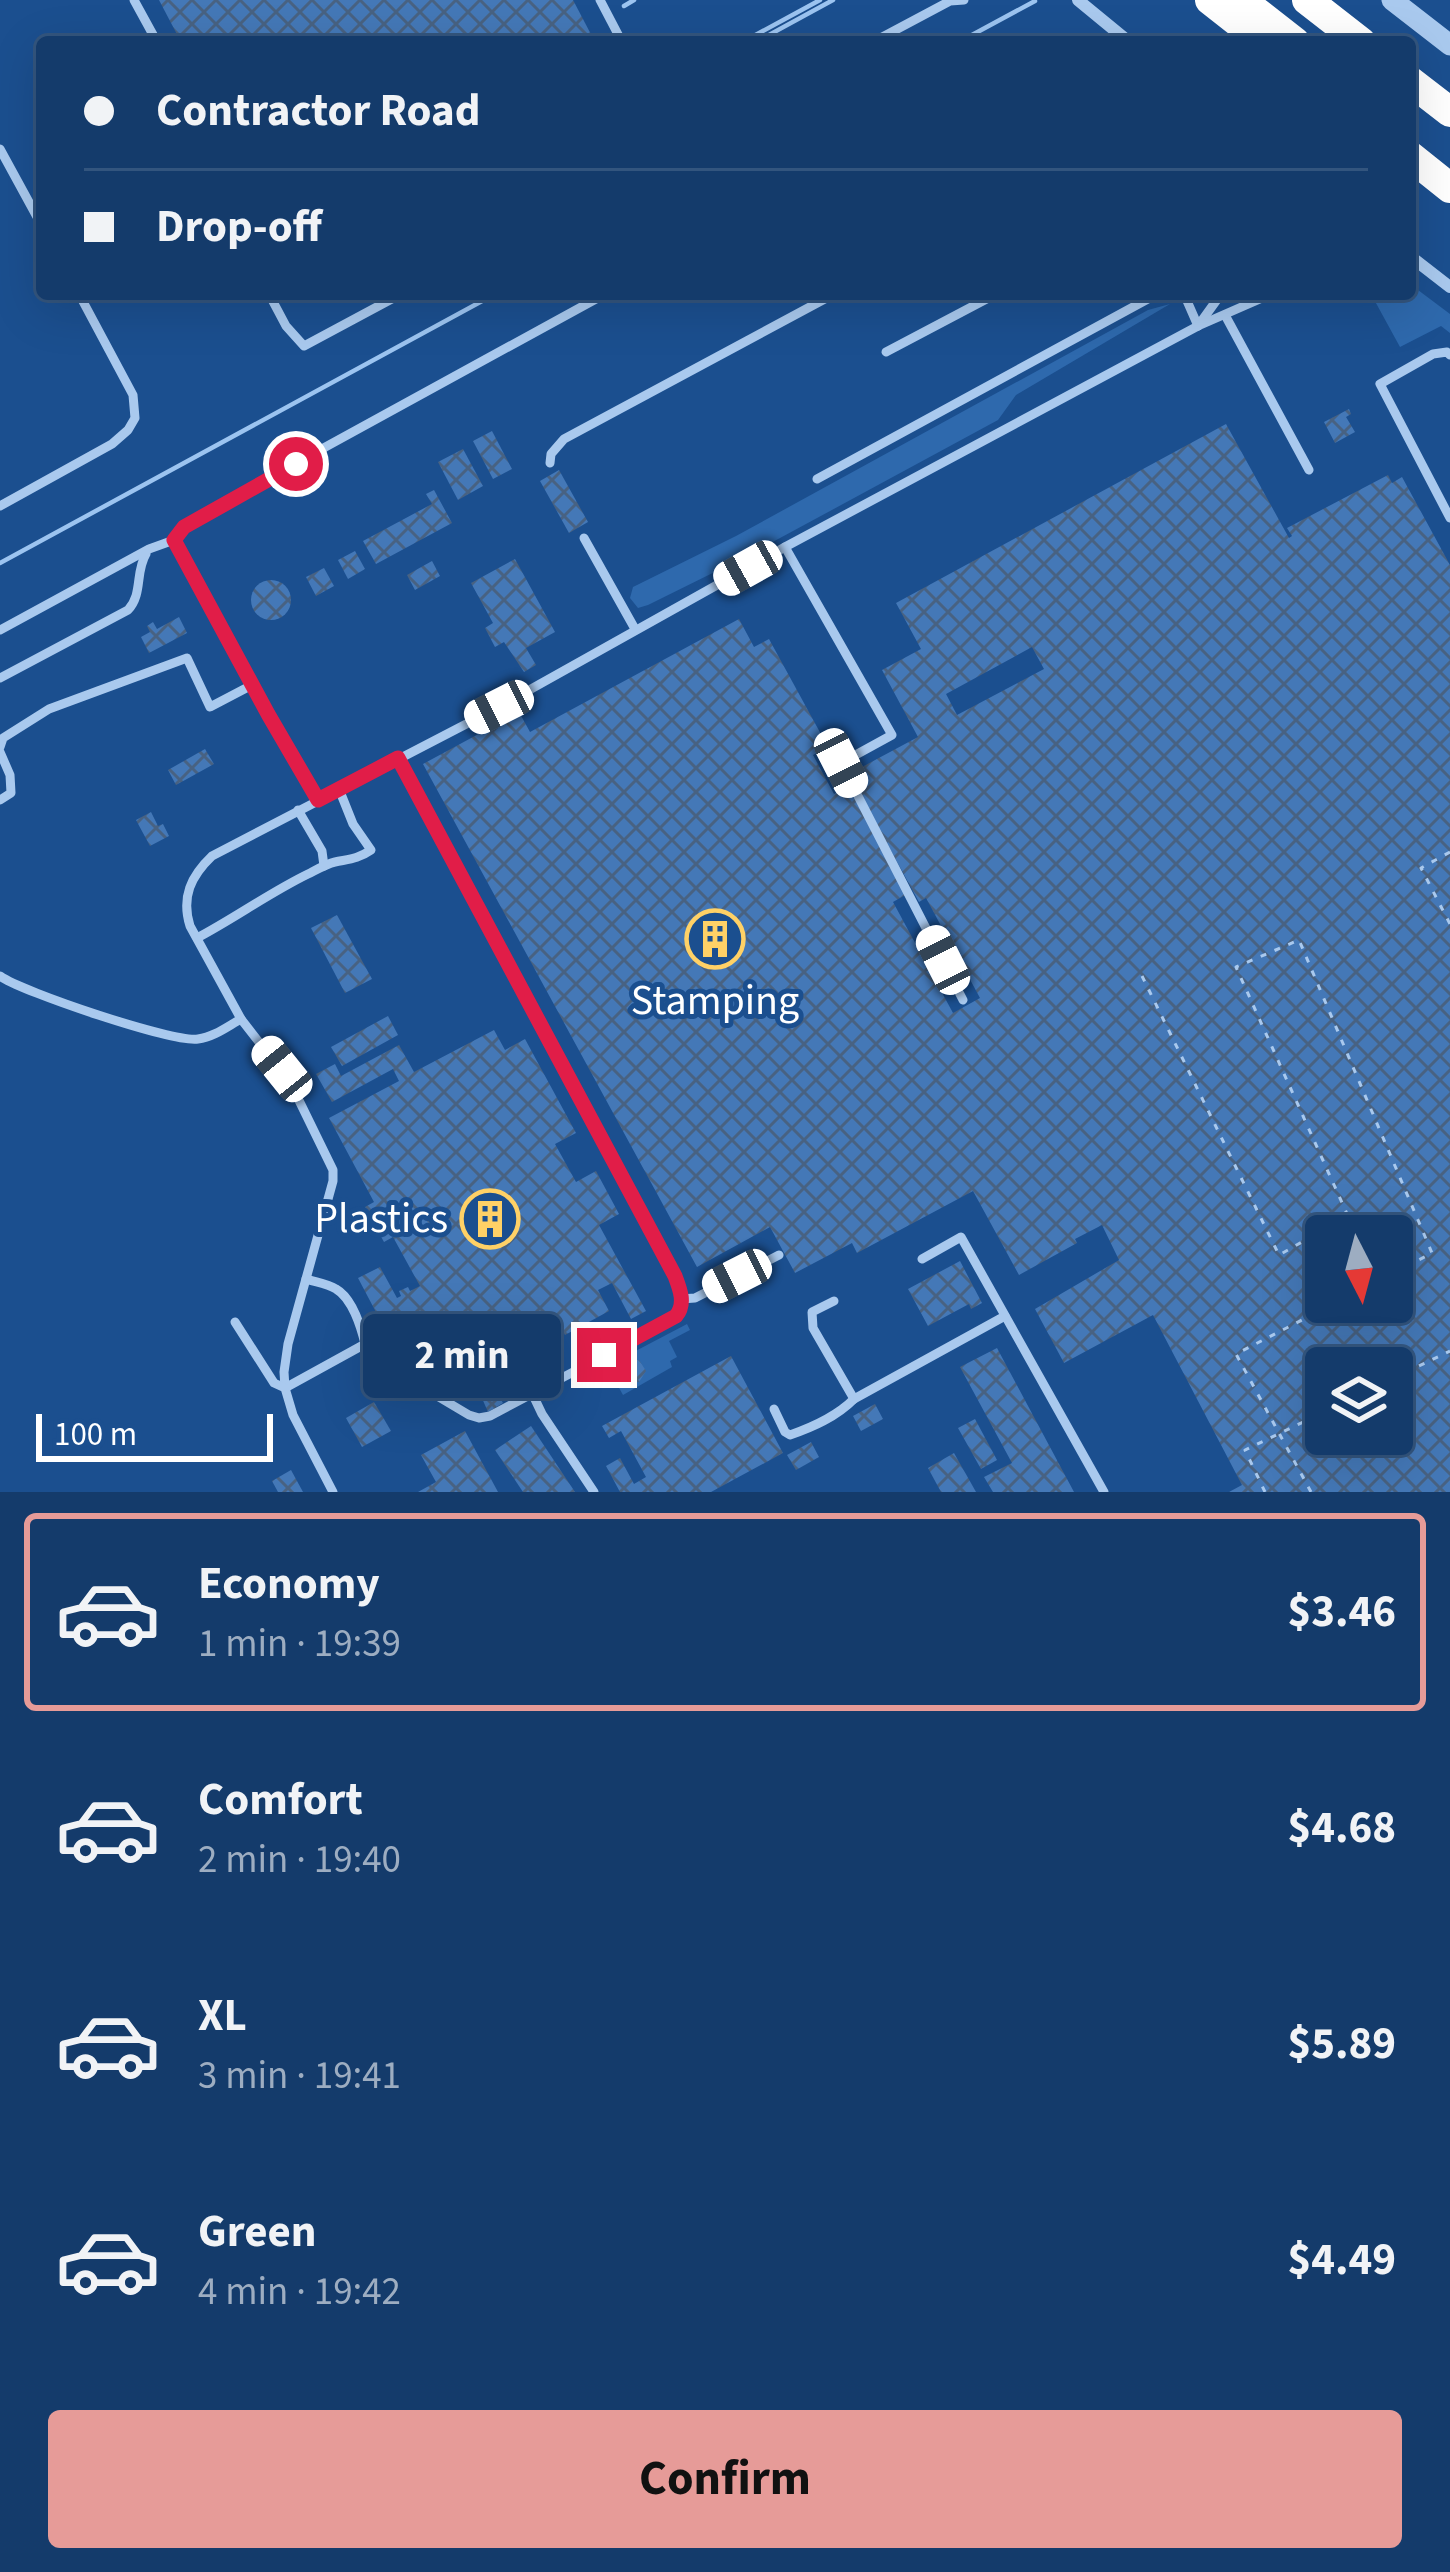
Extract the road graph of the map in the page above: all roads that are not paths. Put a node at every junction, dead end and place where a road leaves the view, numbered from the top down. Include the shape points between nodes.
1 (134, 0) edge
2 (600, 0) edge
3 (964, 0) edge
4 (1078, 0) edge
5 (1210, 0) edge
6 (1240, 0) edge
7 (1307, 0) edge
8 (1392, 0) edge
9 (154, 36) edge
10 (619, 36) edge
11 (884, 36) edge
12 (1118, 36) edge
13 (1256, 36) edge
14 (1286, 36) edge
15 (1353, 36) edge
16 (1450, 45) edge
17 (1416, 86) edge
18 (1450, 112) edge
19 (1416, 137) edge
20 (0, 149) edge
21 (1416, 161) edge
22 (1450, 163) edge
23 (1450, 188) edge
24 (36, 215) edge
25 (1416, 261) edge
26 (1450, 287) edge
27 (82, 300) edge
28 (272, 300) edge
29 (390, 300) edge
30 (594, 300) edge
31 (823, 300) edge
32 (985, 300) edge
33 (1146, 300) edge
34 (1187, 300) edge
35 (1217, 300) edge
36 (1257, 300) edge
37 (1225, 315) junction
38 (1198, 326) junction
39 (886, 352) dead end
40 (1450, 355) edge
41 (550, 463) dead end
42 (1309, 470) dead end
43 (817, 479) dead end
44 (0, 506) edge
45 (1450, 518) edge
46 (584, 538) dead end
47 (174, 540) junction
48 (785, 547) junction
49 (149, 549) junction
50 (635, 629) junction
51 (0, 630) edge
52 (0, 678) edge
53 (252, 685) junction
54 (0, 749) edge
55 (398, 758) junction
56 (339, 789) junction
57 (0, 800) edge
58 (318, 800) junction
59 (298, 810) junction
60 (324, 866) junction
61 (197, 938) junction
62 (0, 976) edge
63 (963, 1000) dead end
64 (242, 1019) junction
65 (779, 1255) dead end
66 (922, 1259) dead end
67 (306, 1279) junction
68 (682, 1299) junction
69 (834, 1301) dead end
70 (1005, 1316) junction
71 (235, 1322) dead end
72 (364, 1343) junction
73 (284, 1388) junction
74 (532, 1394) junction
75 (854, 1399) junction
76 (774, 1409) dead end
77 (333, 1492) edge
78 (594, 1492) edge
79 (1104, 1492) edge

1 - 9 lane
2 - 10 lane
3 - 11 lane
4 - 12 street
5 - 13 highway
6 - 14 highway
7 - 15 highway
8 - 16 street
17 - 18 highway
19 - 22 highway
20 - 24 lane
21 - 23 highway
25 - 26 street
27 - 44 lane via 133,395 135,418 112,444
28 - 29 lane via 304,346
30 - 47 lane via 214,508
31 - 41 lane via 574,434
32 - 39 lane
33 - 43 lane
34 - 38 lane
35 - 38 lane
36 - 37 lane
37 - 38 lane
37 - 42 lane
38 - 48 lane
40 - 45 lane via 1433,354 1380,385
46 - 50 lane
47 - 49 lane
47 - 53 lane
48 - 50 lane
48 - 63 lane via 892,735 841,763
49 - 51 lane
49 - 52 lane via 128,610
50 - 55 lane
53 - 54 lane via 210,707 187,658 49,709 3,738
53 - 58 lane
54 - 57 lane via 11,793
55 - 56 lane
55 - 68 lane
56 - 58 lane
56 - 60 lane via 371,850
58 - 59 lane
59 - 60 lane
59 - 61 lane via 200,867 186,898
60 - 61 lane
61 - 64 lane
62 - 64 lane via 184,1040
64 - 67 lane via 290,1082 333,1170
65 - 68 lane
66 - 70 lane via 961,1237
67 - 72 lane via 338,1289
67 - 73 lane
68 - 74 lane via 676,1316
69 - 75 lane via 812,1312 813,1328
70 - 75 lane
70 - 79 lane
71 - 73 lane
72 - 73 lane
72 - 74 lane via 469,1415 490,1417
73 - 77 lane
74 - 78 lane
75 - 76 lane via 790,1435

